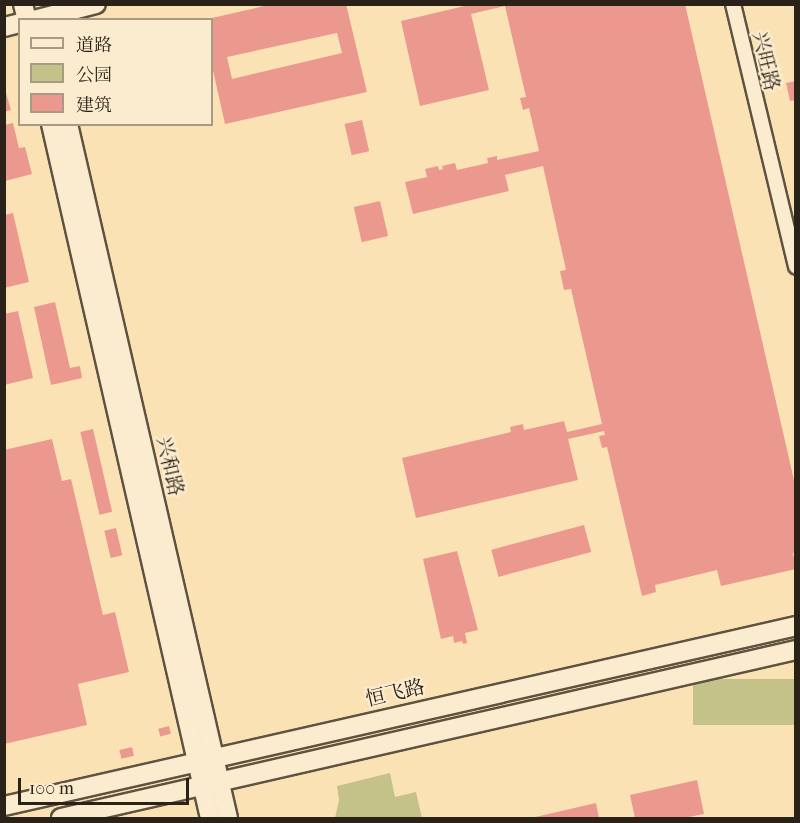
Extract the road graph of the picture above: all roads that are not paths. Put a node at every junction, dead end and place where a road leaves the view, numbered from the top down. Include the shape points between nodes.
1 (23, 4) edge
2 (96, 4) edge
3 (733, 4) edge
4 (38, 16) edge
5 (51, 126) edge
6 (68, 126) edge
7 (795, 267) edge
8 (795, 626) edge
9 (795, 650) edge
10 (214, 758) junction
11 (196, 761) junction
12 (211, 785) junction
13 (4, 806) edge
14 (61, 819) edge
15 (210, 819) edge
16 (228, 819) edge

1 - 4 main road
2 - 4 main road
3 - 7 street, 兴旺路
5 - 11 main road, 兴和路
6 - 10 main road, 兴和路
8 - 10 main road, 恒飞路
9 - 12 main road
10 - 11 main road, 恒飞路
10 - 12 main road, 兴和路
11 - 12 main road, 兴和路
11 - 13 main road, 恒飞路
12 - 14 main road
12 - 15 main road, 兴和路
12 - 16 main road, 兴和路

